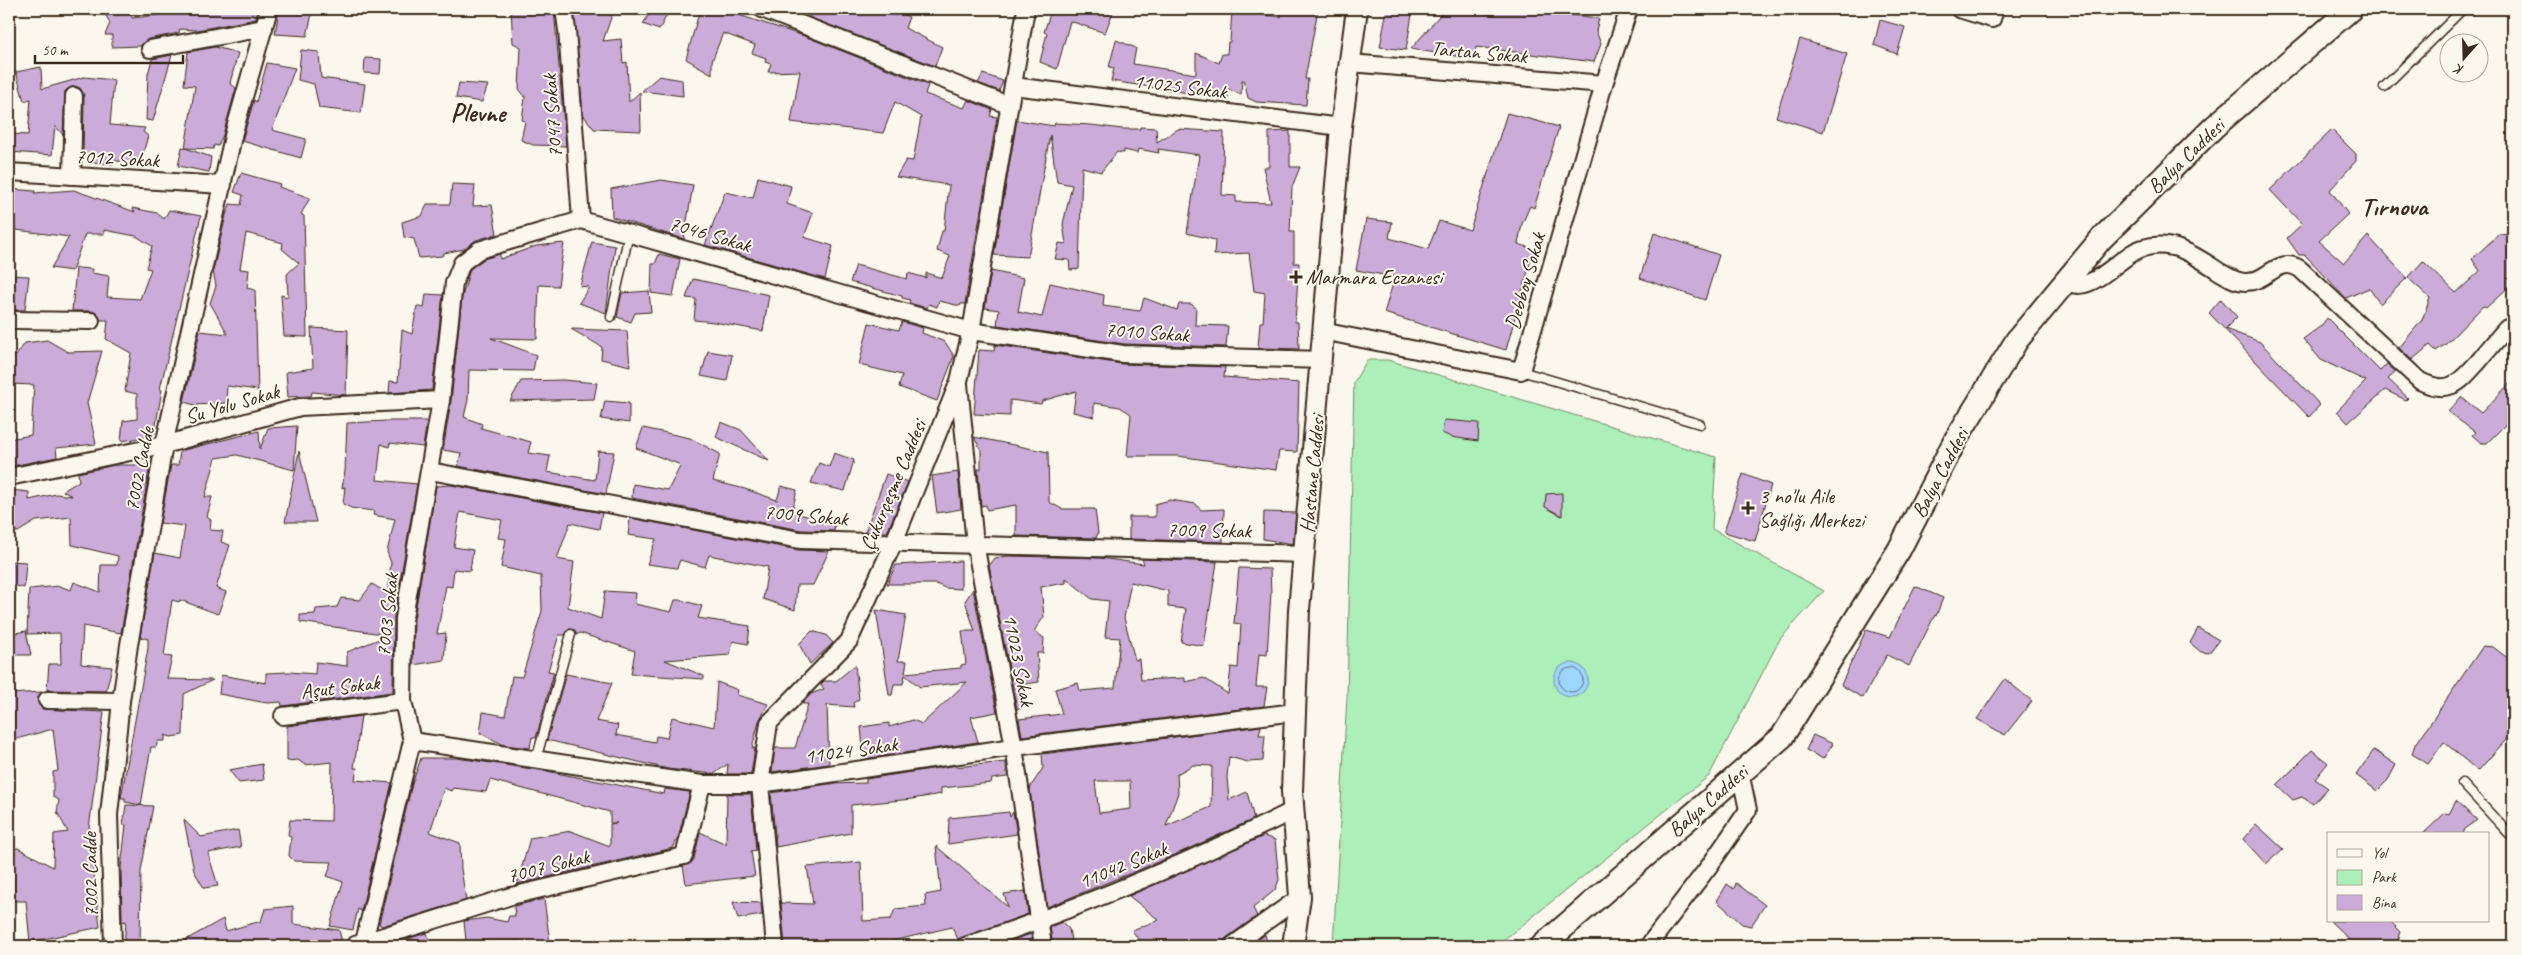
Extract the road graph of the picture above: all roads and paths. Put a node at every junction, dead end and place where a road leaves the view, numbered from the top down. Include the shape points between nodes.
1 (269, 9) edge
2 (564, 9) edge
3 (762, 9) edge
4 (1026, 9) edge
5 (1357, 9) edge
6 (1629, 9) edge
7 (1960, 9) edge
8 (2350, 9) edge
9 (2463, 9) edge
10 (1994, 14) edge
11 (264, 28) junction
12 (150, 50) dead end
13 (1350, 63) junction
14 (1604, 84) junction
15 (1013, 86) junction
16 (2384, 87) dead end
17 (74, 96) dead end
18 (1008, 105) junction
19 (1341, 127) junction
20 (9, 172) edge
21 (72, 176) junction
22 (223, 185) junction
23 (582, 220) junction
24 (629, 234) junction
25 (2066, 281) junction
26 (611, 318) dead end
27 (9, 320) edge
28 (91, 321) dead end
29 (2506, 328) dead end
30 (971, 331) junction
31 (1322, 331) junction
32 (1322, 360) junction
33 (1521, 371) junction
34 (959, 381) junction
35 (441, 400) junction
36 (1700, 424) dead end
37 (164, 445) junction
38 (430, 471) junction
39 (9, 477) edge
40 (894, 542) junction
41 (975, 544) junction
42 (1304, 554) junction
43 (571, 634) dead end
44 (47, 700) dead end
45 (120, 701) junction
46 (402, 701) junction
47 (1295, 712) junction
48 (283, 716) dead end
49 (412, 741) junction
50 (1014, 747) junction
51 (536, 760) junction
52 (1740, 772) junction
53 (2462, 783) dead end
54 (702, 784) junction
55 (760, 784) junction
56 (1292, 811) junction
57 (2513, 838) edge
58 (1300, 897) junction
59 (1039, 922) junction
60 (360, 945) edge
61 (1293, 945) edge
62 (113, 946) edge
63 (775, 946) edge
64 (965, 946) edge
65 (1043, 946) edge
66 (1232, 946) edge
67 (1542, 946) edge
68 (1648, 946) edge

1 - 11 street, 7002 Cadde
2 - 23 street, 7047 Sokak
3 - 18 street
4 - 15 street, Çukurçeşme Caddesi
5 - 13 street, Hastane Caddesi
6 - 14 street, Debboy Sokak
7 - 10 street
8 - 25 main road, Balya Caddesi via 2214,127 2101,239
9 - 16 lane
11 - 12 street
11 - 22 street, 7002 Cadde via 234,132
13 - 14 street, Tartan Sokak
13 - 19 street, Hastane Caddesi
14 - 33 street, Debboy Sokak
15 - 18 street, Çukurçeşme Caddesi
15 - 19 street, 11025 Sokak
17 - 21 street
18 - 30 street, Çukurçeşme Caddesi
19 - 31 street, Hastane Caddesi
20 - 21 street, 7012 Sokak
21 - 22 street, 7012 Sokak
22 - 37 street, 7002 Cadde
23 - 24 street, 7046 Sokak
23 - 35 street, 7003 Sokak via 479,250 462,263 454,283
24 - 26 lane
24 - 30 street, 7046 Sokak
25 - 29 street via 2075,284 2096,280 2130,253 2156,245 2180,248 2231,278 2244,282 2256,280 2277,266 2291,264 2420,382 2436,388 2460,382
25 - 52 main road, Balya Caddesi via 2017,340 1956,439 1899,550 1782,737
27 - 28 street
30 - 32 street, 7010 Sokak via 1122,354
30 - 34 street, Çukurçeşme Caddesi
31 - 32 street, Hastane Caddesi
31 - 33 street
32 - 42 street, Hastane Caddesi
33 - 36 lane
34 - 40 street, Çukurçeşme Caddesi
34 - 41 street, 11023 Sokak
35 - 37 street, Su Yolu Sokak via 300,407
35 - 38 street, 7003 Sokak
37 - 39 street, Su Yolu Sokak
37 - 45 street, 7002 Cadde
38 - 40 street, 7009 Sokak via 800,540
38 - 46 street, 7003 Sokak via 404,618
40 - 41 street, 7009 Sokak
40 - 55 street, Çukurçeşme Caddesi via 849,641 768,723
41 - 42 street, 7009 Sokak
41 - 50 street, 11023 Sokak
42 - 47 street, Hastane Caddesi
43 - 51 lane
44 - 45 street
45 - 62 street, 7002 Cadde via 109,815
46 - 48 street, Aşut Sokak
46 - 49 street, 7003 Sokak
47 - 50 street, 11024 Sokak
47 - 56 street, Hastane Caddesi
49 - 51 street, 11024 Sokak
49 - 60 street, 7003 Sokak
50 - 55 street, 11024 Sokak
50 - 59 street, 11023 Sokak
51 - 54 street, 11024 Sokak
52 - 67 main road, Balya Caddesi
52 - 68 street via 1748,810
53 - 57 lane
54 - 55 street, 11024 Sokak
54 - 60 street, 7007 Sokak via 684,856 511,896
55 - 63 street, Çukurçeşme Caddesi
56 - 58 street, Hastane Caddesi
56 - 59 street, 11042 Sokak via 1212,851
58 - 61 street, Hastane Caddesi
58 - 66 street
59 - 64 street, 11042 Sokak
59 - 65 street, 11023 Sokak

